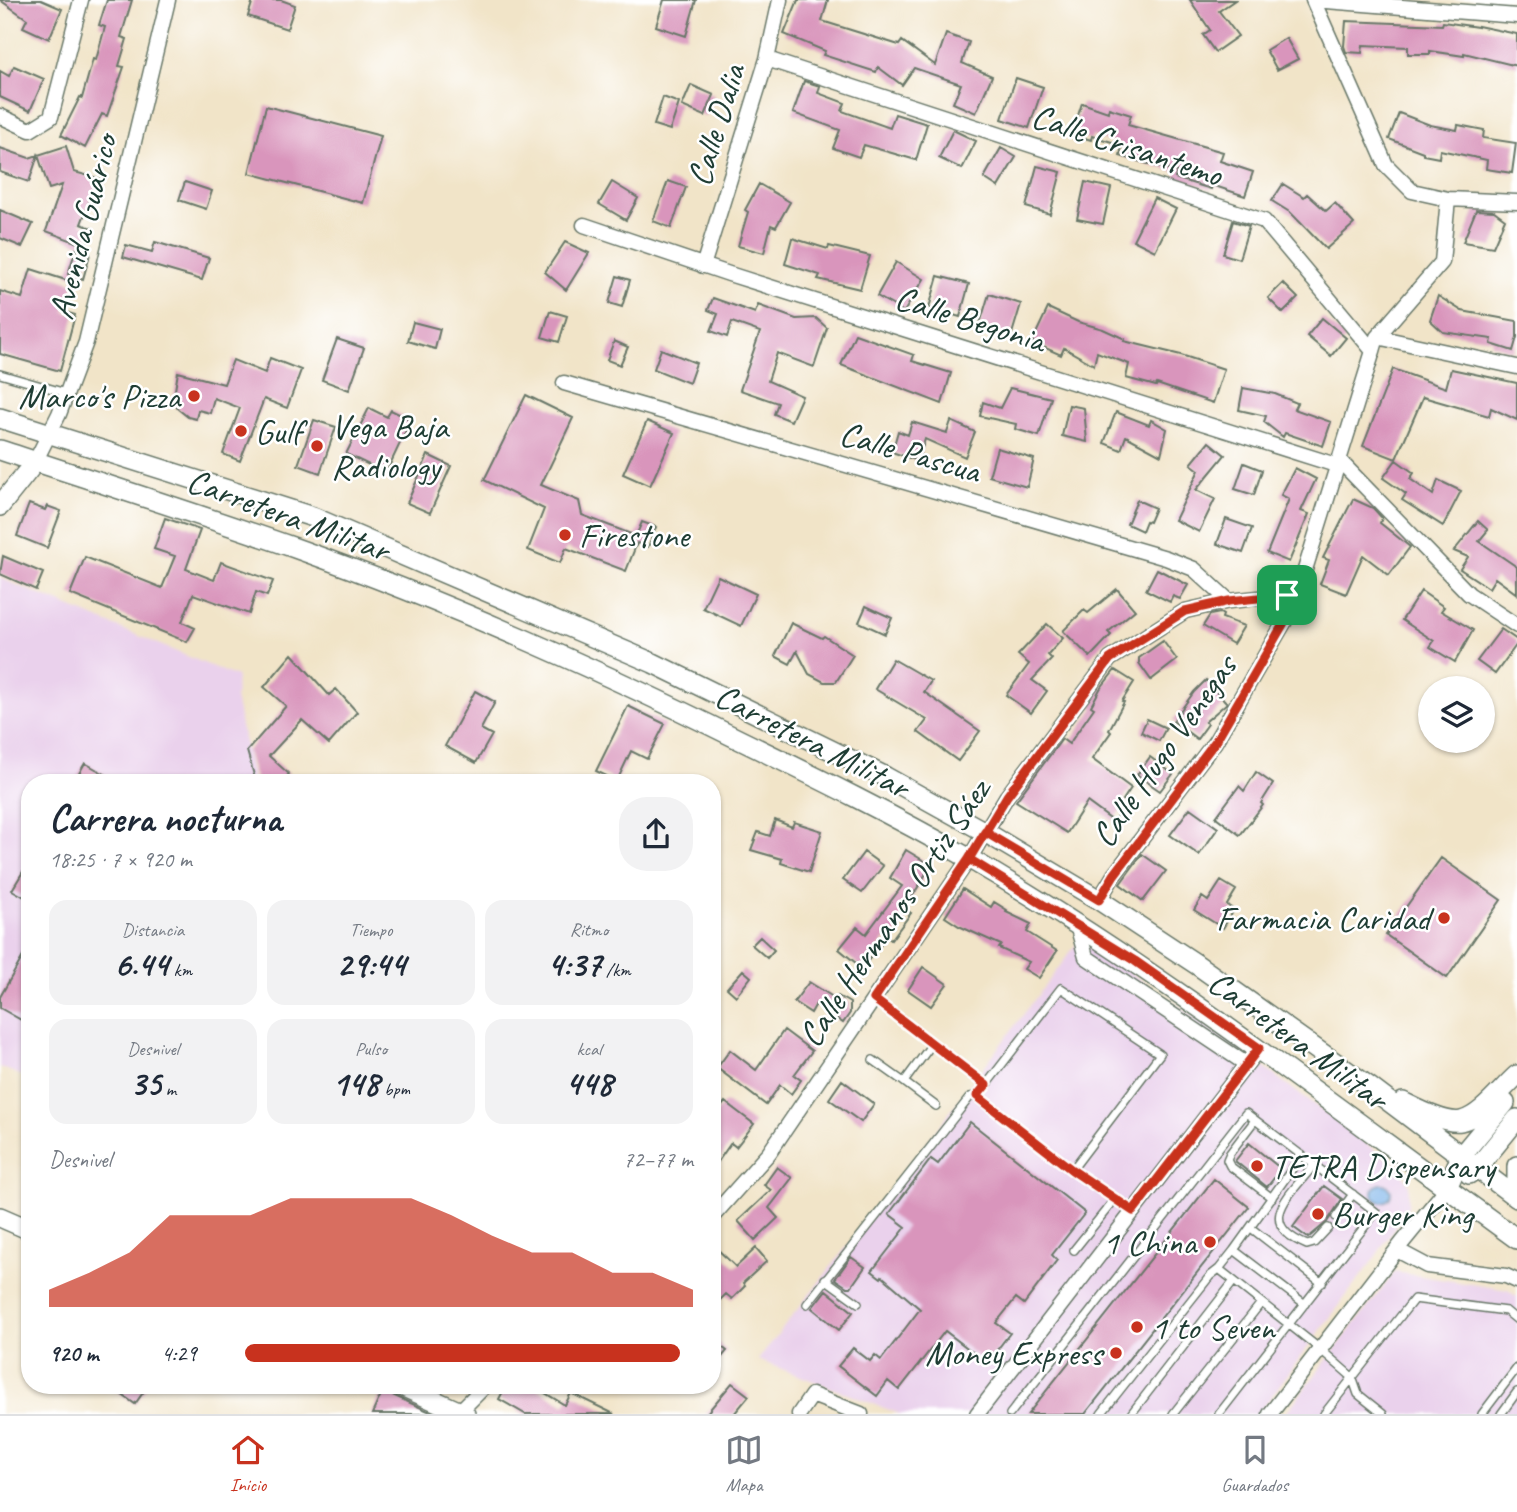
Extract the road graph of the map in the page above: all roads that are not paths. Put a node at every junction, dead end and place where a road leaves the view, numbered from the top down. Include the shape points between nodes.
1 (81, 0) edge
2 (168, 0) edge
3 (780, 0) edge
4 (1313, 0) edge
5 (1517, 16) edge
6 (767, 59) junction
7 (0, 116) edge
8 (1448, 199) junction
9 (1517, 202) edge
10 (584, 225) dead end
11 (703, 266) junction
12 (1375, 344) junction
13 (1517, 367) edge
14 (0, 374) edge
15 (564, 383) dead end
16 (67, 394) junction
17 (0, 418) edge
18 (49, 434) junction
19 (0, 450) edge
20 (35, 461) junction
21 (1340, 463) junction
22 (0, 506) edge
23 (1287, 595) junction
24 (1229, 601) junction
25 (1517, 626) edge
26 (985, 832) junction
27 (969, 859) junction
28 (1099, 900) junction
29 (1077, 925) junction
30 (874, 999) junction
31 (932, 1044) junction
32 (1259, 1048) junction
33 (873, 1060) dead end
34 (1246, 1064) junction
35 (1517, 1075) edge
36 (904, 1082) junction
37 (986, 1085) junction
38 (1371, 1088) junction
39 (1517, 1089) edge
40 (977, 1096) junction
41 (936, 1106) dead end
42 (1517, 1119) edge
43 (1255, 1120) junction
44 (1302, 1155) junction
45 (1461, 1156) junction
46 (1314, 1165) junction
47 (1517, 1166) edge
48 (1478, 1168) junction
49 (1072, 1170) junction
50 (1517, 1181) edge
51 (1447, 1188) junction
52 (1353, 1194) junction
53 (1272, 1198) junction
54 (1517, 1198) edge
55 (1115, 1199) junction
56 (721, 1207) edge
57 (1133, 1211) junction
58 (0, 1217) edge
59 (1336, 1217) dead end
60 (21, 1226) edge
61 (1251, 1228) junction
62 (1328, 1228) dead end
63 (1517, 1239) edge
64 (1074, 1250) dead end
65 (1234, 1250) junction
66 (1397, 1250) junction
67 (1219, 1269) junction
68 (825, 1279) junction
69 (1234, 1281) junction
70 (1517, 1281) edge
71 (1322, 1283) junction
72 (858, 1303) dead end
73 (1261, 1303) junction
74 (807, 1304) dead end
75 (1305, 1304) junction
76 (1517, 1320) edge
77 (1289, 1324) junction
78 (1320, 1349) junction
79 (1517, 1368) edge
80 (1352, 1377) junction
81 (1517, 1392) edge
82 (419, 1394) edge
83 (478, 1394) edge
84 (462, 1413) edge
85 (799, 1414) edge
86 (861, 1414) edge
87 (977, 1414) edge
88 (1010, 1414) edge
89 (1101, 1414) edge
90 (1130, 1414) edge
91 (1173, 1414) edge
92 (1219, 1414) edge
93 (1270, 1414) edge
94 (1324, 1414) edge
95 (1383, 1414) edge
96 (1482, 1414) edge
97 (1501, 1414) edge

1 - 7 street via 51,117 30,130
2 - 16 street, Avenida Guárico via 86,342
3 - 6 street, Calle Dalia
4 - 5 street
4 - 8 street via 1386,166 1412,191
6 - 11 street, Calle Dalia
6 - 12 street, Calle Crisantemo via 1264,221
8 - 9 street
8 - 12 street via 1442,262
10 - 11 street, Calle Begonia
11 - 21 street, Calle Begonia
12 - 13 street
12 - 21 street
14 - 16 lane
15 - 24 street, Calle Pascua via 1166,558 1194,569
16 - 18 street, Avenida Guárico
17 - 18 main road, Carretera Militar
18 - 20 street, Avenida Guárico
18 - 26 main road, Carretera Militar via 325,522 653,663 886,777
19 - 20 main road, Carretera Militar
20 - 22 main road
20 - 27 main road, Carretera Militar via 297,549 466,614 653,697 872,804
21 - 23 street via 1304,573
21 - 25 street, Calle Begonia via 1469,594
23 - 24 street, Calle Hermanos Ortiz Sáez
23 - 28 street, Calle Hugo Venegas via 1285,621 1215,742
24 - 26 street, Calle Hermanos Ortiz Sáez via 1185,611 1110,659
26 - 27 street, Calle Hermanos Ortiz Sáez
26 - 28 main road, Carretera Militar
27 - 29 main road, Carretera Militar
27 - 30 street, Calle Hermanos Ortiz Sáez
28 - 38 main road, Carretera Militar
29 - 32 main road, Carretera Militar
29 - 34 street via 1086,957
30 - 31 lane
30 - 56 street, Calle Hermanos Ortiz Sáez via 769,1153
31 - 36 lane
31 - 37 lane
32 - 34 street
32 - 51 main road, Carretera Militar
33 - 36 lane
34 - 57 street
35 - 38 main road via 1482,1110 1461,1121 1437,1117
36 - 41 lane
37 - 40 lane
37 - 49 lane via 1061,988 1160,1054
38 - 45 main road, Carretera Militar
39 - 45 main road
40 - 49 lane
40 - 68 lane via 970,1097
42 - 48 main road
43 - 44 lane
43 - 53 lane via 1227,1160
43 - 88 lane via 1246,1114
44 - 46 lane
44 - 53 lane
45 - 48 main road, Carretera Militar
45 - 51 main road
46 - 52 lane
46 - 62 lane via 1277,1218 1307,1245
47 - 50 main road
48 - 51 main road
48 - 54 main road, Carretera Militar
49 - 55 lane
51 - 63 main road, Carretera Militar
51 - 66 street
52 - 59 lane
52 - 71 lane via 1376,1212
53 - 61 lane
55 - 57 lane
55 - 64 lane
57 - 87 street
58 - 60 main road
61 - 65 lane
61 - 71 lane
65 - 67 lane
65 - 75 lane
66 - 70 street via 1427,1266
66 - 78 street
67 - 69 lane
67 - 89 lane
68 - 72 lane
68 - 74 lane
69 - 73 lane
69 - 90 lane
71 - 75 lane
73 - 77 lane
73 - 91 lane
75 - 77 lane
76 - 80 lane via 1506,1311 1414,1299
77 - 78 lane
77 - 92 lane
78 - 80 lane
78 - 93 street
79 - 96 lane
80 - 94 lane
80 - 95 lane via 1358,1394
81 - 97 lane
82 - 84 main road
83 - 84 street
85 - 86 street via 812,1395

